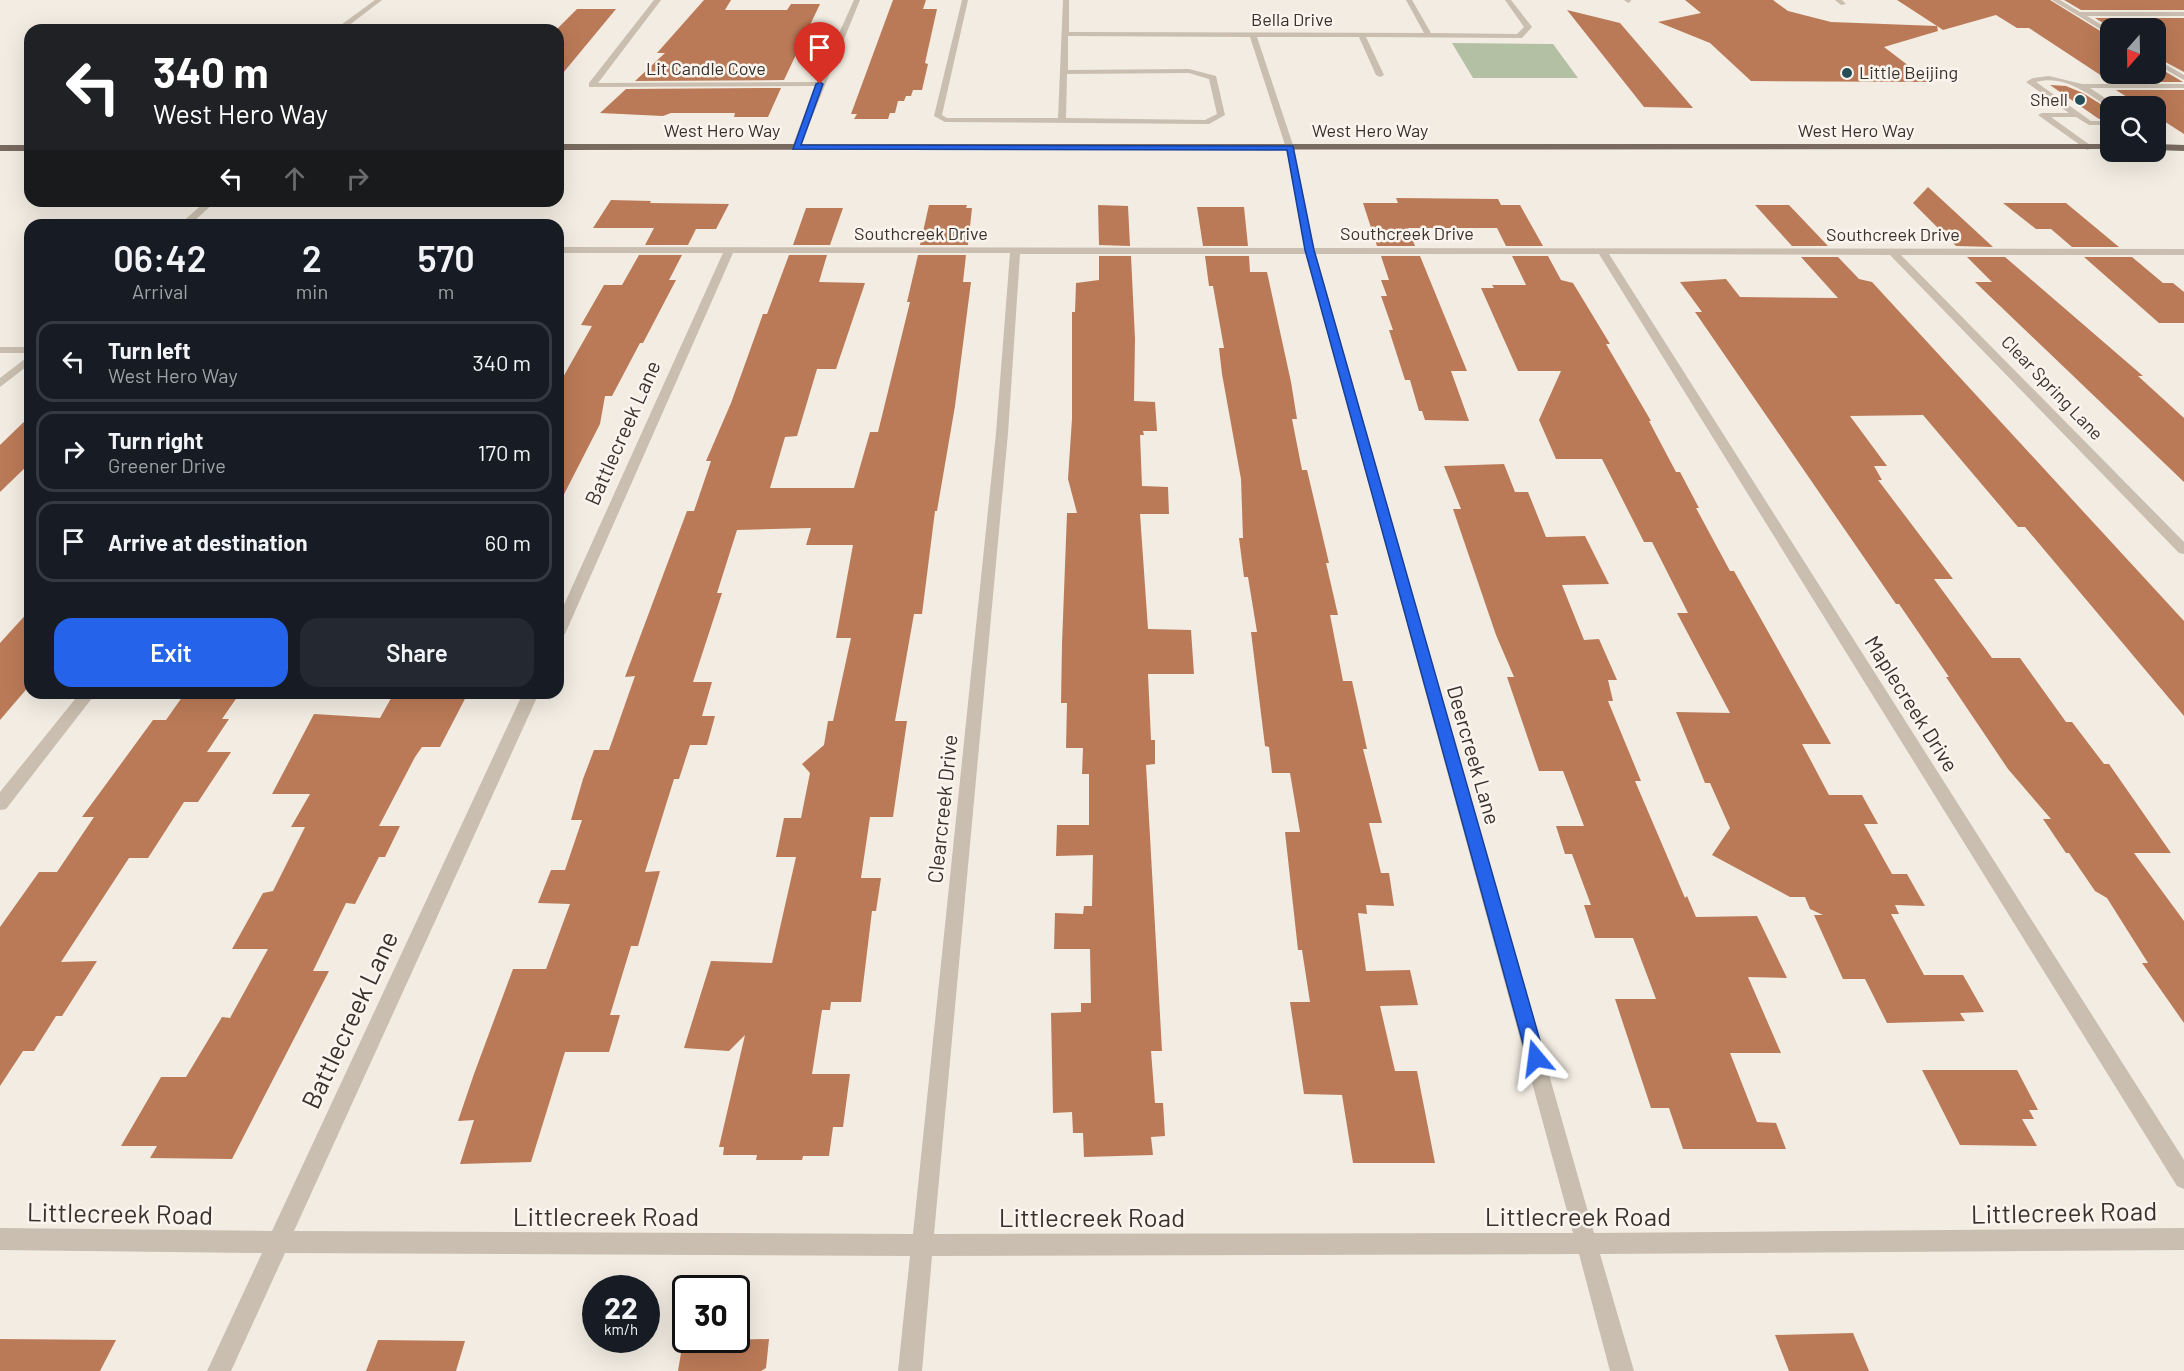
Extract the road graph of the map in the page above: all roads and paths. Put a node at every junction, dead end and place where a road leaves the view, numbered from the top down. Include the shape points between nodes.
1 (379, 0) edge
2 (658, 0) edge
3 (857, 0) edge
4 (965, 0) edge
5 (1066, 0) edge
6 (1409, 0) edge
7 (1508, 0) edge
8 (2055, 0) edge
9 (2079, 14) junction
10 (2184, 14) edge
11 (346, 24) edge
12 (2100, 27) edge
13 (1065, 34) junction
14 (1253, 35) junction
15 (1362, 36) junction
16 (1429, 36) junction
17 (2166, 67) edge
18 (1065, 72) junction
19 (1380, 75) dead end
20 (2184, 78) edge
21 (820, 84) junction
22 (2081, 86) junction
23 (2184, 86) edge
24 (2100, 98) edge
25 (2078, 115) junction
26 (1062, 122) junction
27 (2100, 123) edge
28 (564, 147) edge
29 (796, 147) junction
30 (2087, 147) junction
31 (2100, 147) edge
32 (2166, 147) edge
33 (0, 148) edge
34 (24, 148) edge
35 (1290, 148) junction
36 (2184, 148) edge
37 (204, 207) edge
38 (191, 219) edge
39 (564, 250) edge
40 (1015, 250) junction
41 (1310, 250) junction
42 (729, 251) junction
43 (1603, 252) junction
44 (1893, 252) junction
45 (2184, 252) edge
46 (0, 350) edge
47 (24, 350) edge
48 (24, 363) edge
49 (0, 384) edge
50 (2184, 550) edge
51 (564, 621) edge
52 (83, 699) edge
53 (528, 699) edge
54 (0, 804) edge
55 (2184, 1179) edge
56 (0, 1239) edge
57 (2184, 1239) edge
58 (277, 1243) junction
59 (1587, 1244) junction
60 (923, 1246) junction
61 (219, 1371) edge
62 (910, 1371) edge
63 (1622, 1371) edge

1 - 11 street
2 - 21 street, Lit Candle Cove via 592,85
3 - 21 street
4 - 26 street via 938,116 962,122
5 - 13 street
6 - 16 street
7 - 16 street, Bella Drive via 1528,27 1519,36
8 - 9 street
9 - 10 street
9 - 12 street
13 - 14 street, Bella Drive
13 - 18 street
14 - 15 street, Bella Drive
14 - 35 street, Deercreek Lane
15 - 16 street, Bella Drive
15 - 19 street
17 - 20 street
18 - 26 street
18 - 26 street via 1205,74 1213,78 1221,116 1206,122
21 - 29 street
22 - 23 street
22 - 24 street
22 - 25 street via 2046,78 2030,82
25 - 27 street via 2089,123
25 - 30 street via 2042,115
28 - 29 main road, West Hero Way
29 - 35 main road, West Hero Way
30 - 31 main road, West Hero Way
30 - 35 main road, West Hero Way
32 - 36 main road
33 - 34 main road
35 - 41 street, Deercreek Lane
37 - 38 street
39 - 42 street, Southcreek Drive
40 - 41 street, Southcreek Drive
40 - 42 street, Southcreek Drive
40 - 60 street, Clearcreek Drive via 1001,444
41 - 43 street, Southcreek Drive
41 - 59 street, Deercreek Lane
42 - 51 street, Battlecreek Lane
43 - 44 street, Southcreek Drive
43 - 55 street, Maplecreek Drive
44 - 45 street, Southcreek Drive
44 - 50 street, Clear Spring Lane
46 - 47 street
48 - 49 street
52 - 54 street
53 - 58 street, Battlecreek Lane
56 - 58 street, Littlecreek Road
57 - 59 street, Littlecreek Road
58 - 60 street, Littlecreek Road
58 - 61 street, Battlecreek Lane
59 - 60 street, Littlecreek Road
59 - 63 street, Deercreek Lane
60 - 62 street, Clearcreek Drive

